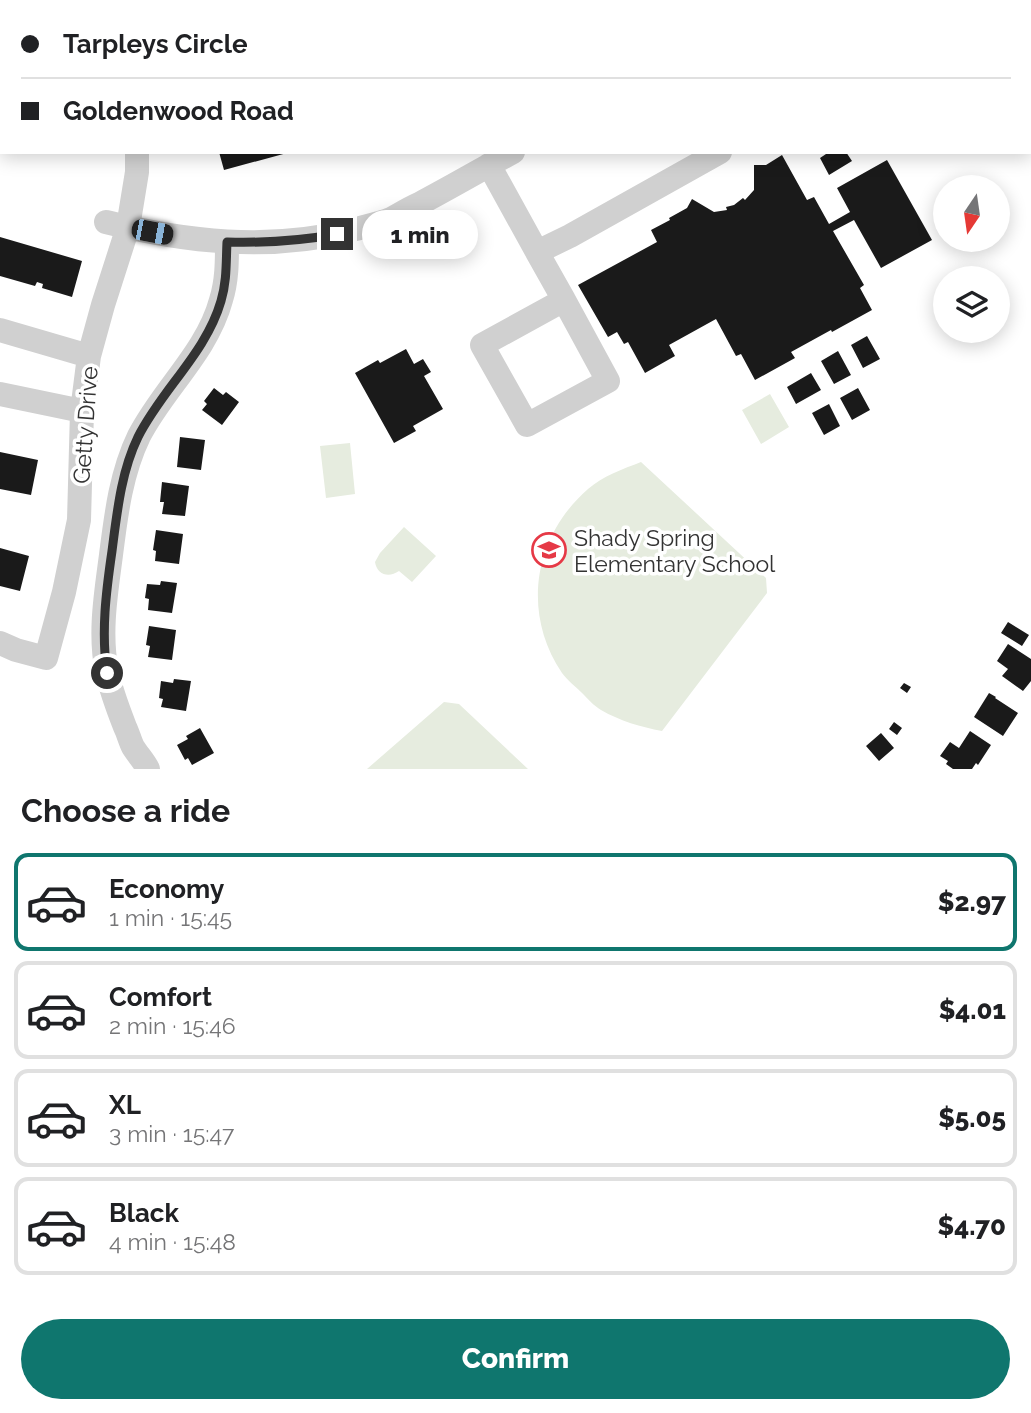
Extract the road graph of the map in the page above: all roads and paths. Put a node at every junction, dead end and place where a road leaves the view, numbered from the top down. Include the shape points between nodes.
1 (137, 154) edge
2 (509, 154) edge
3 (716, 154) edge
4 (489, 165) junction
5 (117, 225) junction
6 (227, 242) junction
7 (537, 252) junction
8 (564, 300) junction
9 (0, 330) edge
10 (89, 356) junction
11 (0, 394) edge
12 (82, 411) junction
13 (0, 643) edge
14 (148, 769) edge

1 - 5 street, Getty Drive via 137,172
2 - 4 street
3 - 7 street
4 - 6 street via 391,219 368,226 309,239
4 - 7 street
5 - 6 street
5 - 10 street, Getty Drive
6 - 14 street via 226,282 214,321 138,438 117,508 105,600 105,657 117,708
7 - 8 street
8 - 8 street via 482,345 527,425 608,381
9 - 10 street
10 - 12 street, Getty Drive
11 - 12 street
12 - 13 street, Getty Drive via 79,520 46,659

